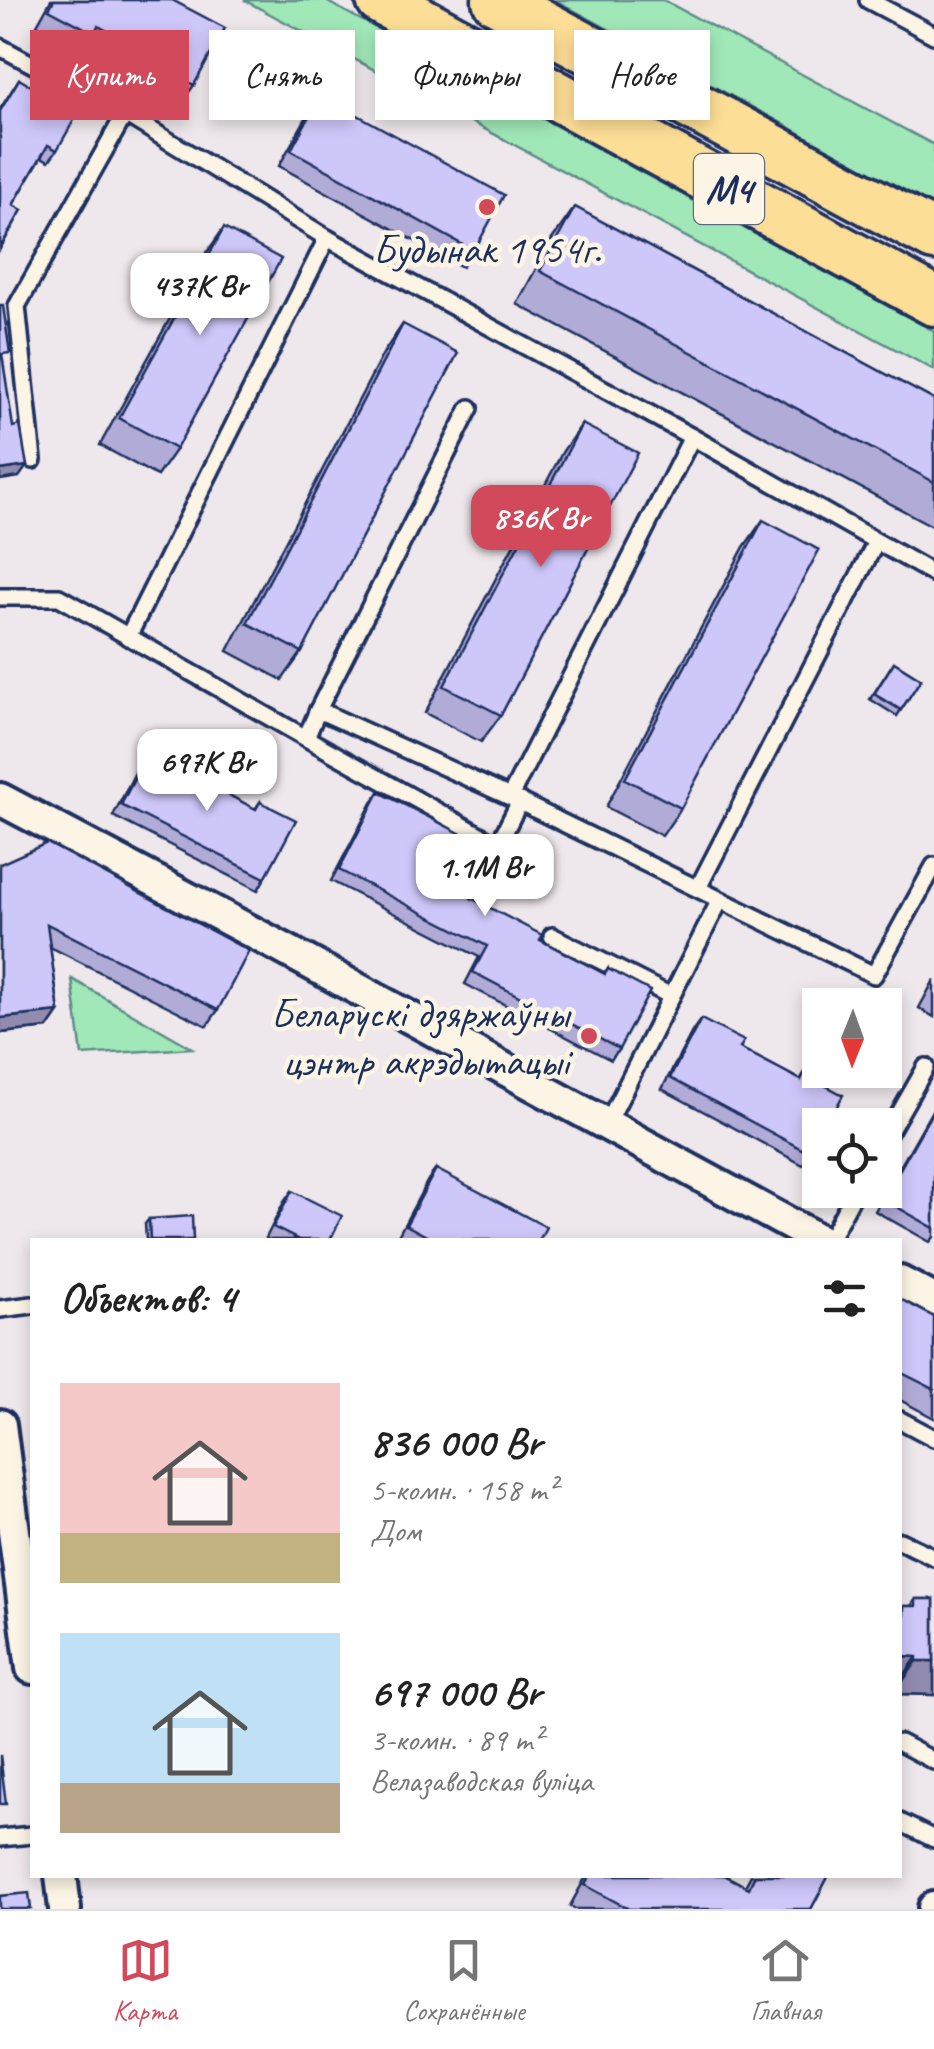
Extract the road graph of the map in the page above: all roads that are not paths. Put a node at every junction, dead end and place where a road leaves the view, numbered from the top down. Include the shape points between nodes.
1 (381, 0) edge
2 (497, 0) edge
3 (868, 0) edge
4 (934, 36) edge
5 (0, 48) edge
6 (30, 64) edge
7 (122, 120) edge
8 (135, 120) edge
9 (934, 236) edge
10 (327, 238) junction
11 (0, 298) edge
12 (934, 301) edge
13 (17, 306) junction
14 (470, 408) dead end
15 (692, 438) junction
16 (33, 460) dead end
17 (876, 542) junction
18 (934, 574) edge
19 (0, 597) edge
20 (128, 637) junction
21 (318, 710) junction
22 (306, 738) junction
23 (0, 799) edge
24 (515, 799) junction
25 (934, 866) edge
26 (698, 888) junction
27 (720, 900) junction
28 (552, 936) dead end
29 (672, 996) junction
30 (926, 1067) dead end
31 (902, 1109) edge
32 (607, 1124) junction
33 (840, 1208) edge
34 (813, 1238) edge
35 (902, 1283) edge
36 (934, 1300) edge
37 (30, 1305) edge
38 (0, 1309) edge
39 (902, 1421) edge
40 (0, 1425) edge
41 (934, 1438) edge
42 (902, 1542) edge
43 (934, 1558) edge
44 (30, 1653) edge
45 (902, 1744) edge
46 (934, 1761) edge
47 (902, 1823) edge
48 (30, 1834) edge
49 (0, 1838) edge
50 (934, 1840) edge
51 (61, 1878) edge
52 (66, 1909) edge

1 - 12 main road, М4
2 - 9 main road, М4
3 - 4 lane
5 - 6 lane
7 - 13 lane
8 - 10 lane
10 - 15 lane
10 - 20 lane
11 - 13 lane
13 - 16 lane
14 - 21 lane
15 - 17 lane
15 - 24 lane
17 - 18 lane
17 - 26 lane
19 - 20 lane via 59,598
20 - 22 lane
21 - 22 lane
21 - 24 lane
22 - 24 lane via 498,845
23 - 32 street
24 - 26 lane
25 - 27 lane via 874,975
26 - 27 lane
27 - 29 lane
28 - 29 lane
29 - 32 lane
30 - 31 lane
32 - 34 street
33 - 34 lane
35 - 36 street
37 - 38 lane
39 - 41 lane
40 - 44 street
42 - 43 lane
45 - 46 lane
47 - 50 lane
48 - 49 lane
51 - 52 street

